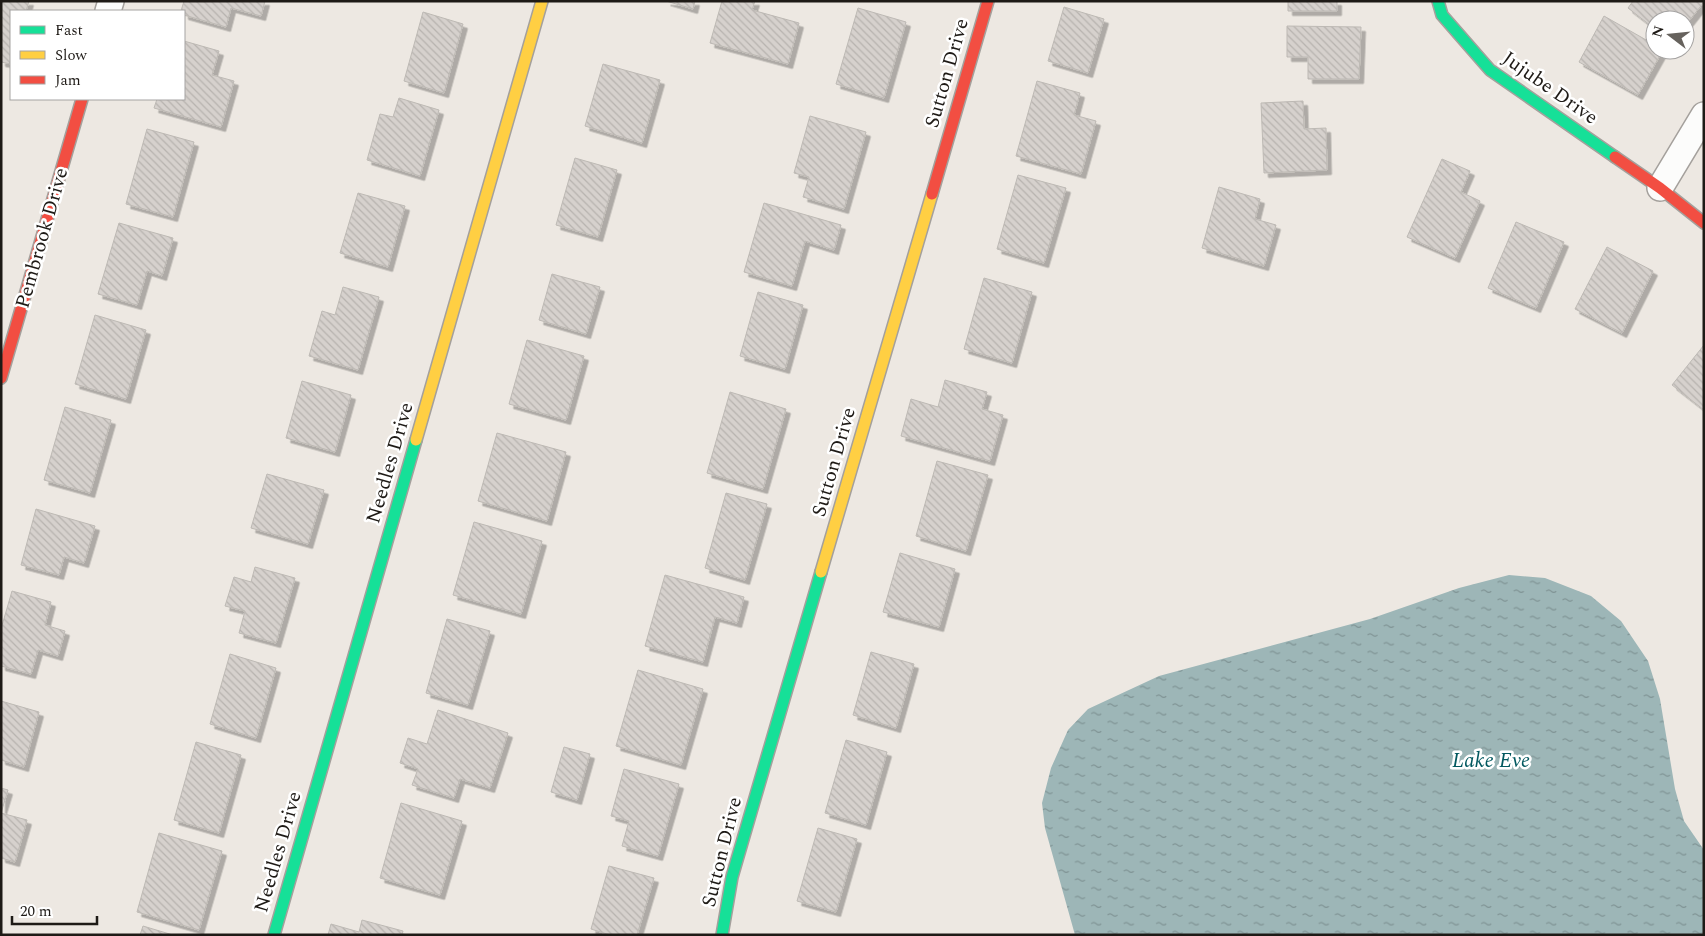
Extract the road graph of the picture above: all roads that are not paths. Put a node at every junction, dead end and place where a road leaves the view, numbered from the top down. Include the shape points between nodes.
1 (542, 1) edge
2 (988, 1) edge
3 (1438, 1) edge
4 (82, 100) edge
5 (1704, 115) edge
6 (1660, 188) junction
7 (1704, 223) edge
8 (1, 378) edge
9 (274, 935) edge
10 (722, 935) edge

1 - 9 street, Needles Drive
2 - 10 street, Sutton Drive via 732,877
3 - 6 street, Jujube Drive via 1442,15 1490,70
4 - 8 street, Pembrook Drive
5 - 6 street
6 - 7 street, Jujube Drive

